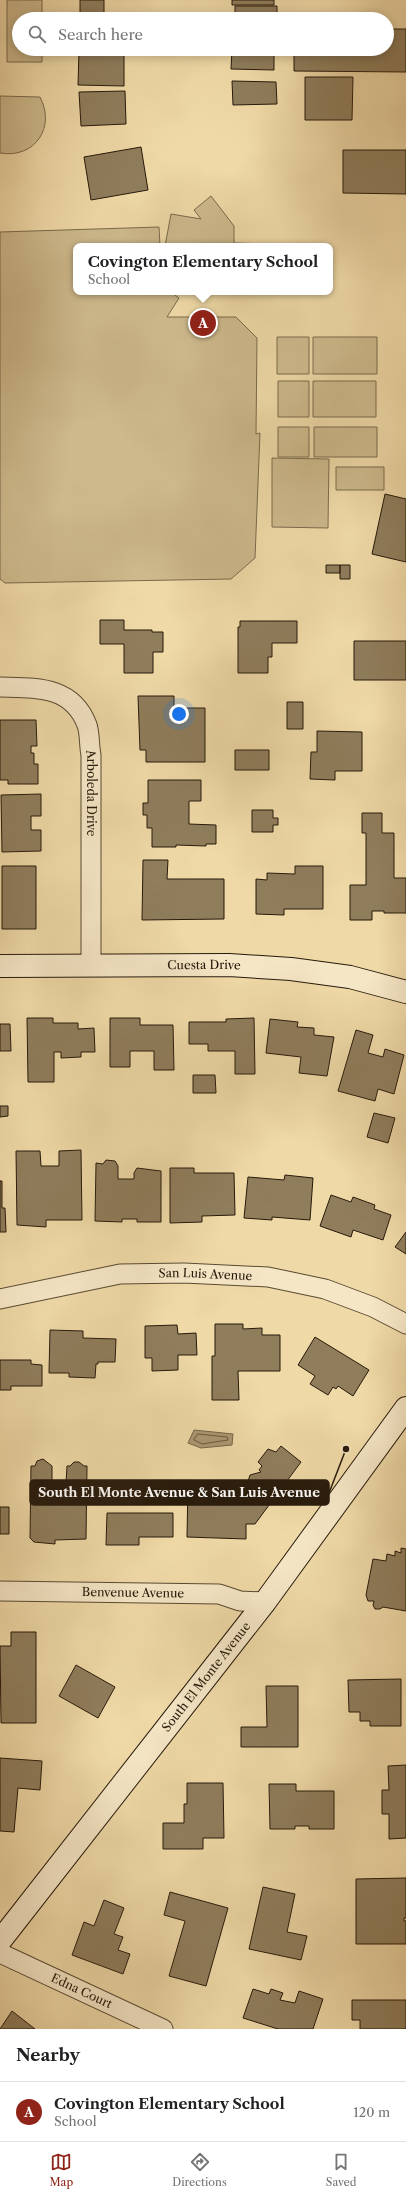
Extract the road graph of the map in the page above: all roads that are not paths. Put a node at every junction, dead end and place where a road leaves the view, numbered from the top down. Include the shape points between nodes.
1 (0, 687) edge
2 (0, 966) edge
3 (91, 966) junction
4 (406, 992) edge
5 (0, 1299) edge
6 (406, 1324) edge
7 (406, 1408) edge
8 (0, 1590) edge
9 (265, 1602) junction
10 (0, 1941) edge
11 (0, 1953) edge
12 (163, 2029) edge

1 - 3 street, Arboleda Drive via 39,688 57,692 74,704 87,725 91,756
2 - 3 main road, Cuesta Drive
3 - 4 main road, Cuesta Drive via 229,965 290,969 350,977
5 - 6 street, San Luis Avenue via 120,1274 184,1273 268,1277 325,1289 373,1307
7 - 9 main road, South El Monte Avenue
8 - 9 street, Benvenue Avenue via 219,1594 240,1601
9 - 10 main road, South El Monte Avenue
11 - 12 street, Edna Court

